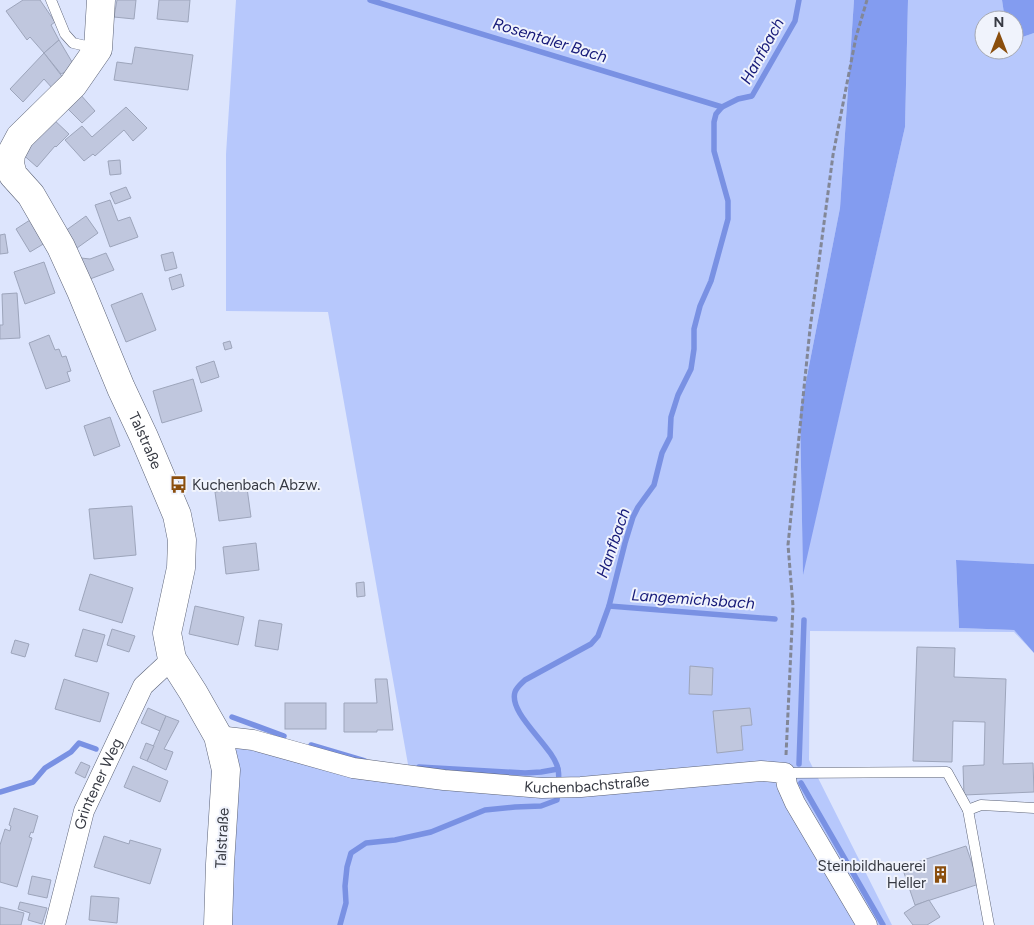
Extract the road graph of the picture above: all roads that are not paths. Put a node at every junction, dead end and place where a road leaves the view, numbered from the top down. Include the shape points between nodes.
1 (51, 0) edge
2 (101, 0) edge
3 (98, 49) junction
4 (8, 166) edge
5 (172, 659) junction
6 (218, 736) junction
7 (785, 773) junction
8 (1034, 808) edge
9 (968, 810) junction
10 (55, 925) edge
11 (218, 925) edge
12 (867, 925) edge
13 (989, 925) edge

1 - 3 lane via 65,34 73,43
2 - 3 main road
3 - 4 main road, Talstraße via 74,85 20,136
4 - 5 main road, Talstraße via 31,195 62,247 177,515 182,540 181,568 167,633
5 - 6 main road, Talstraße
5 - 10 street, Grintener Weg via 143,686 84,810
6 - 7 street, Kuchenbachstraße via 253,740 353,768 542,788 761,770
6 - 11 main road, Talstraße via 226,770
7 - 9 lane via 947,772
7 - 12 street via 795,803
8 - 9 lane via 981,805
9 - 13 lane

